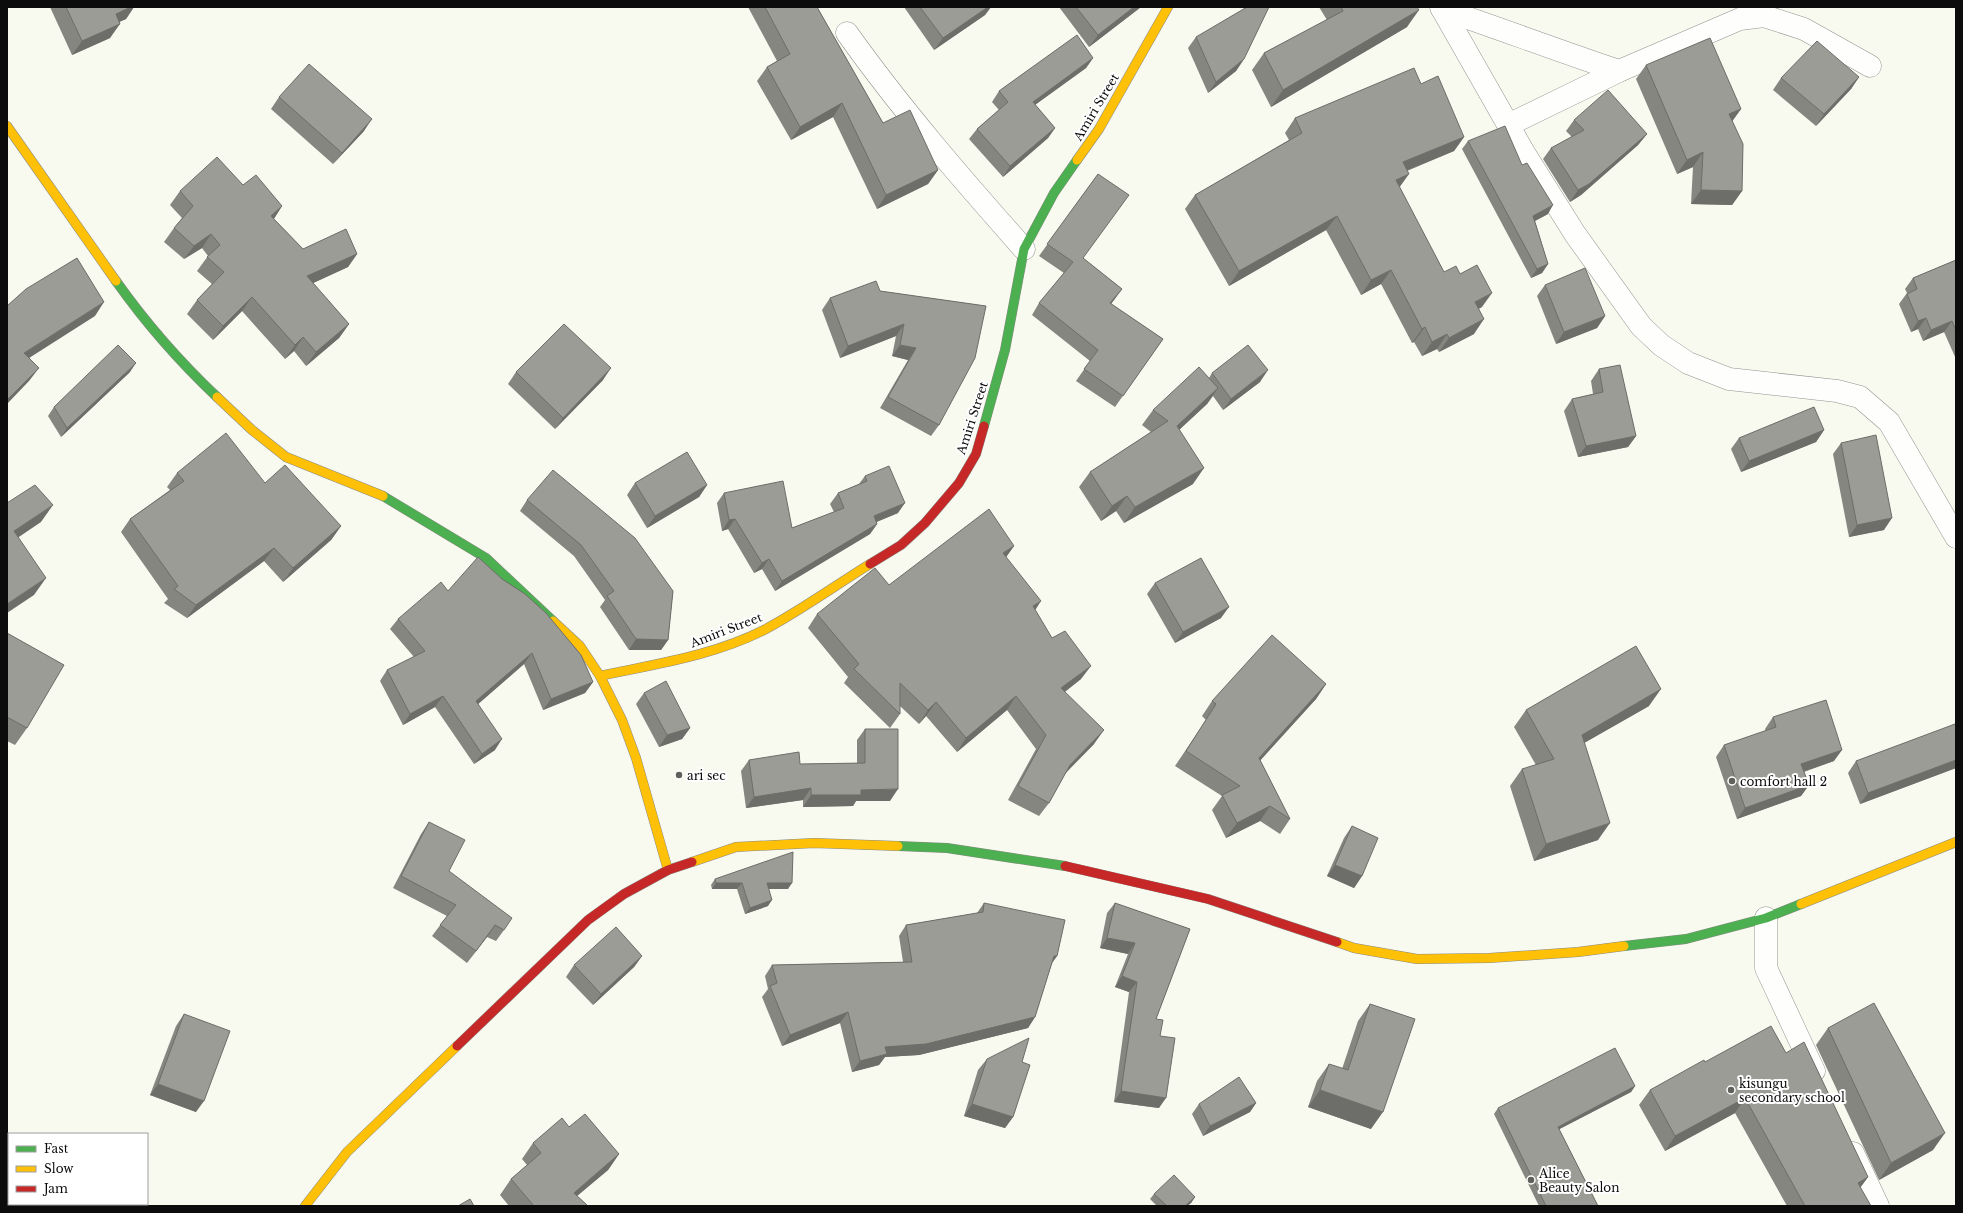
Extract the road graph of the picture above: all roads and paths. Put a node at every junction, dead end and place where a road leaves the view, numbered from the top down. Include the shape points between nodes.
1 (1168, 7) edge
2 (1441, 8) edge
3 (1748, 12) edge
4 (847, 33) dead end
5 (1870, 66) dead end
6 (1619, 70) junction
7 (1508, 125) junction
8 (7, 126) edge
9 (1024, 249) junction
10 (1956, 537) edge
11 (600, 676) junction
12 (1956, 842) edge
13 (668, 870) junction
14 (1766, 918) junction
15 (1822, 1087) edge
16 (1844, 1135) edge
17 (305, 1206) edge
18 (1878, 1206) edge

1 - 9 street, Amiri Street via 1099,129 1054,193
2 - 6 street
2 - 7 street
3 - 5 street via 1804,29
3 - 6 street via 1740,19
4 - 9 street via 880,79 951,167
6 - 7 street
7 - 10 street via 1579,240 1641,326 1661,345 1688,363 1730,380 1837,391 1860,398 1889,422
8 - 11 street via 128,298 198,379 241,420 286,457 382,495 486,558 580,646
9 - 11 street, Amiri Street via 1005,350 976,454 959,483 925,523 901,546 764,630 690,657
11 - 13 street via 622,720 636,758
12 - 14 street
13 - 14 street via 736,847 814,843 947,848 1080,868 1208,899 1354,948 1417,959 1488,958 1586,951 1686,939
13 - 17 street via 624,894 588,920 346,1152
14 - 15 street via 1766,968
16 - 18 street

